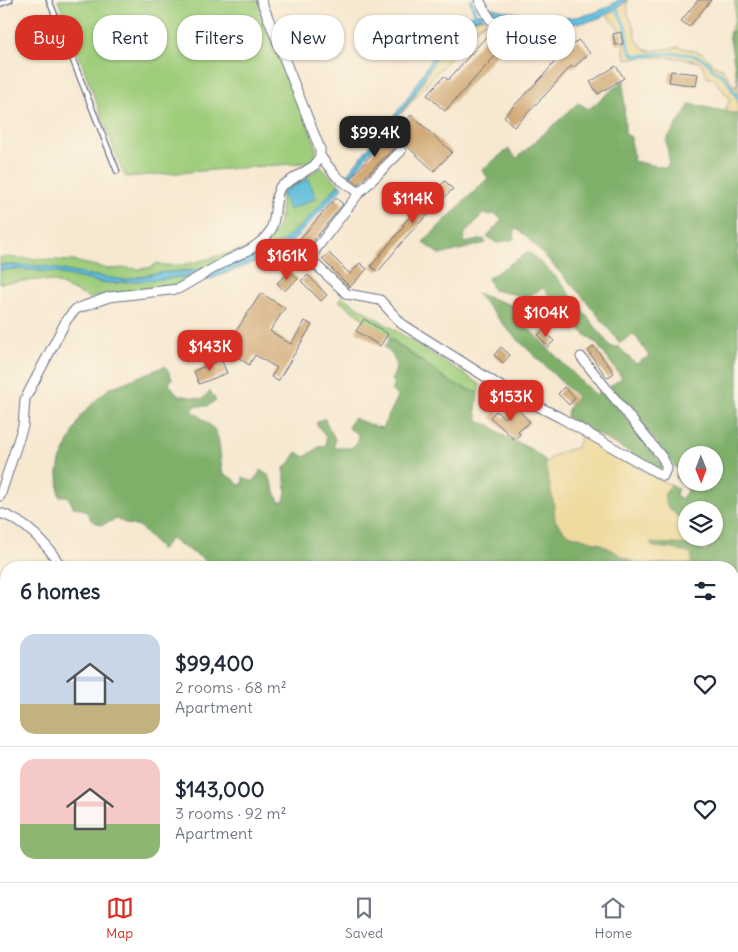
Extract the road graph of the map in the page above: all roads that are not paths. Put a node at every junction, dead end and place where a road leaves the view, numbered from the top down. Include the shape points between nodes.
1 (10, 0) edge
2 (49, 0) edge
3 (261, 0) edge
4 (0, 4) edge
5 (481, 4) edge
6 (488, 15) edge
7 (401, 151) dead end
8 (320, 156) junction
9 (116, 171) dead end
10 (355, 191) junction
11 (581, 357) dead end
12 (0, 496) edge
13 (0, 513) edge
14 (54, 561) edge

1 - 4 lane
2 - 9 lane
3 - 8 street via 312,126
5 - 6 street
7 - 10 street
8 - 10 street via 337,177
8 - 12 street via 315,165 280,187 271,230 251,249 178,290 109,296 76,309 67,318 25,399 23,426
10 - 11 street via 312,257 348,294 380,300 402,324 508,391 662,476 667,466 662,457
13 - 14 street via 44,542

